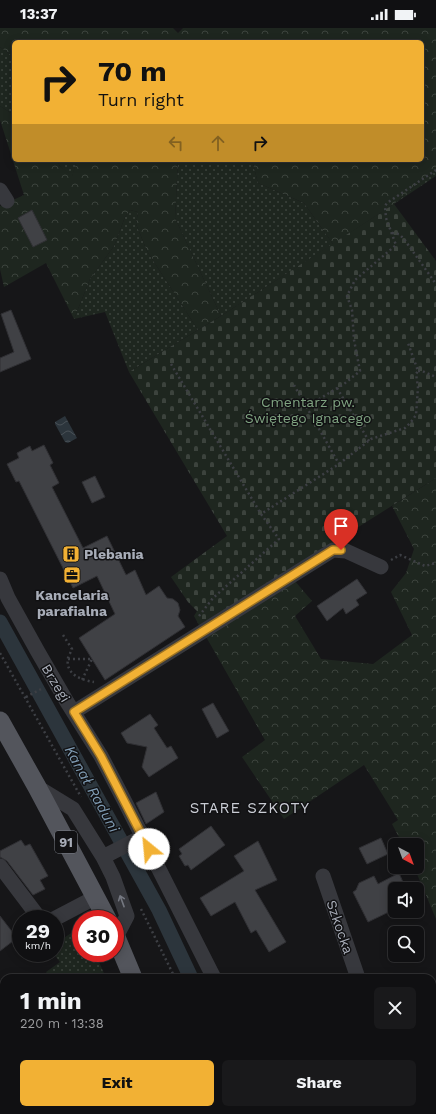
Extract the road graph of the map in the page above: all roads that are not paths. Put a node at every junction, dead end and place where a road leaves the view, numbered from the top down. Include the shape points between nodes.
1 (381, 567) road end
2 (0, 579) edge
3 (74, 712) junction
4 (0, 720) edge
5 (37, 787) junction
6 (139, 838) junction
7 (109, 854) junction
8 (0, 866) edge
9 (323, 876) dead end
10 (96, 897) junction
11 (33, 910) edge
12 (102, 910) edge
13 (64, 914) edge
14 (124, 921) edge
15 (124, 956) edge
16 (131, 974) edge
17 (212, 974) edge
18 (357, 974) edge

1 - 3 street via 346,551 333,550
2 - 3 street, Brzegi via 38,652
3 - 6 street, Brzegi via 124,800
4 - 5 main road, 91
5 - 7 street via 73,809
5 - 10 main road, 91
6 - 7 street
6 - 17 street, Brzegi via 156,861
14 -> 7 street via 127,916 113,877
8 - 11 street
9 - 18 street, Szkocka
10 - 12 main road, 91
10 - 13 street
15 - 16 main road

